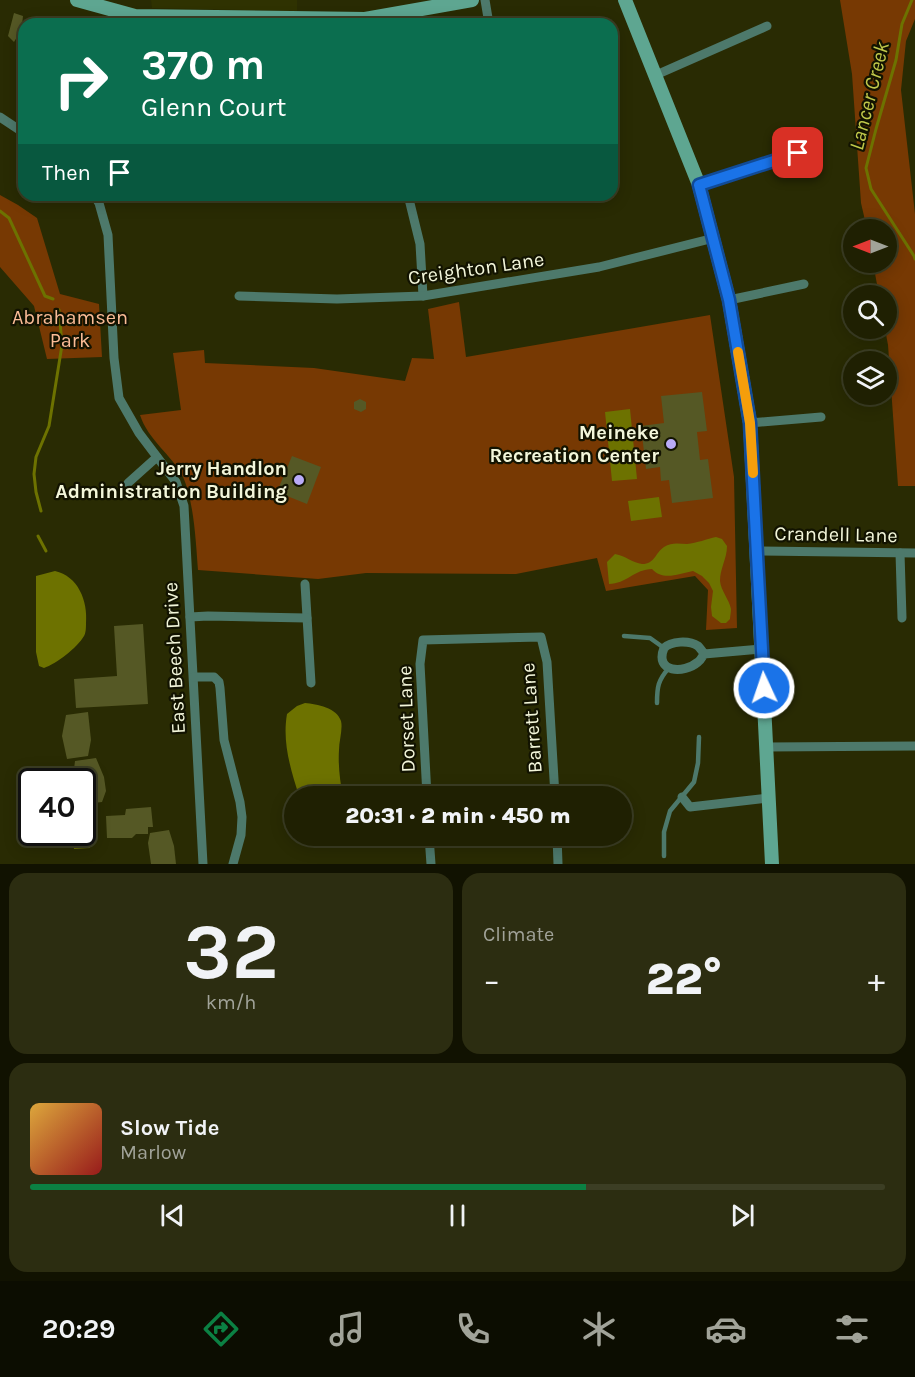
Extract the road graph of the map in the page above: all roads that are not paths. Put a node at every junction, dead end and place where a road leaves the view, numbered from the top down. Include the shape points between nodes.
1 (472, 0) edge
2 (485, 0) edge
3 (625, 0) edge
4 (83, 1) edge
5 (227, 18) edge
6 (381, 18) edge
7 (488, 18) edge
8 (767, 26) dead end
9 (656, 75) junction
10 (0, 117) edge
11 (18, 129) edge
12 (798, 153) dead end
13 (699, 185) junction
14 (98, 201) edge
15 (409, 201) edge
16 (714, 238) junction
17 (804, 284) dead end
18 (239, 296) dead end
19 (423, 296) junction
20 (729, 300) junction
21 (821, 417) dead end
22 (750, 423) junction
23 (157, 457) junction
24 (128, 483) dead end
25 (757, 551) junction
26 (900, 553) junction
27 (915, 553) edge
28 (305, 584) dead end
29 (190, 617) junction
30 (307, 618) junction
31 (902, 618) dead end
32 (624, 636) dead end
33 (541, 637) joint
34 (664, 648) junction
35 (761, 649) junction
36 (704, 654) junction
37 (669, 668) junction
38 (194, 677) junction
39 (311, 683) dead end
40 (657, 703) dead end
41 (699, 736) dead end
42 (915, 746) edge
43 (767, 747) junction
44 (426, 786) edge
45 (554, 786) edge
46 (682, 797) junction
47 (769, 798) junction
48 (430, 846) edge
49 (557, 846) edge
50 (664, 856) dead end
51 (204, 864) edge
52 (233, 864) edge
53 (431, 864) edge
54 (558, 864) edge
55 (772, 864) edge

1 - 6 street
2 - 7 street
3 - 9 street
4 - 5 street via 135,16
8 - 9 street
9 - 13 street
10 - 11 street
12 - 13 street
13 - 16 street
14 - 23 street, East Beech Drive via 108,235 119,398
15 - 19 street via 420,244
16 - 19 street, Creighton Lane via 599,267
16 - 20 street
17 - 20 street
18 - 19 street, Creighton Lane
20 - 22 street
21 - 22 street
22 - 25 street
23 - 24 street
23 - 29 street, East Beech Drive via 176,482 183,506
25 - 26 street, Crandell Lane
25 - 35 street
26 - 27 street, Crandell Lane
26 - 31 street
28 - 30 street
29 - 30 street
29 - 38 street, East Beech Drive
30 - 39 street
32 - 34 lane via 650,638
33 - 44 street, Dorset Lane via 423,640 420,664
33 - 45 street, Barrett Lane via 547,662
34 - 36 street via 689,643
34 - 37 street via 662,659
35 - 36 street
35 - 43 street
36 - 37 street via 688,668
37 - 40 lane via 657,688
38 - 51 street, East Beech Drive
38 - 52 street via 219,682 224,740 242,817
41 - 46 lane via 694,782
42 - 43 street
43 - 47 street
46 - 47 street via 690,807
46 - 50 lane via 670,811 664,832
47 - 55 street
48 - 53 street
49 - 54 street

